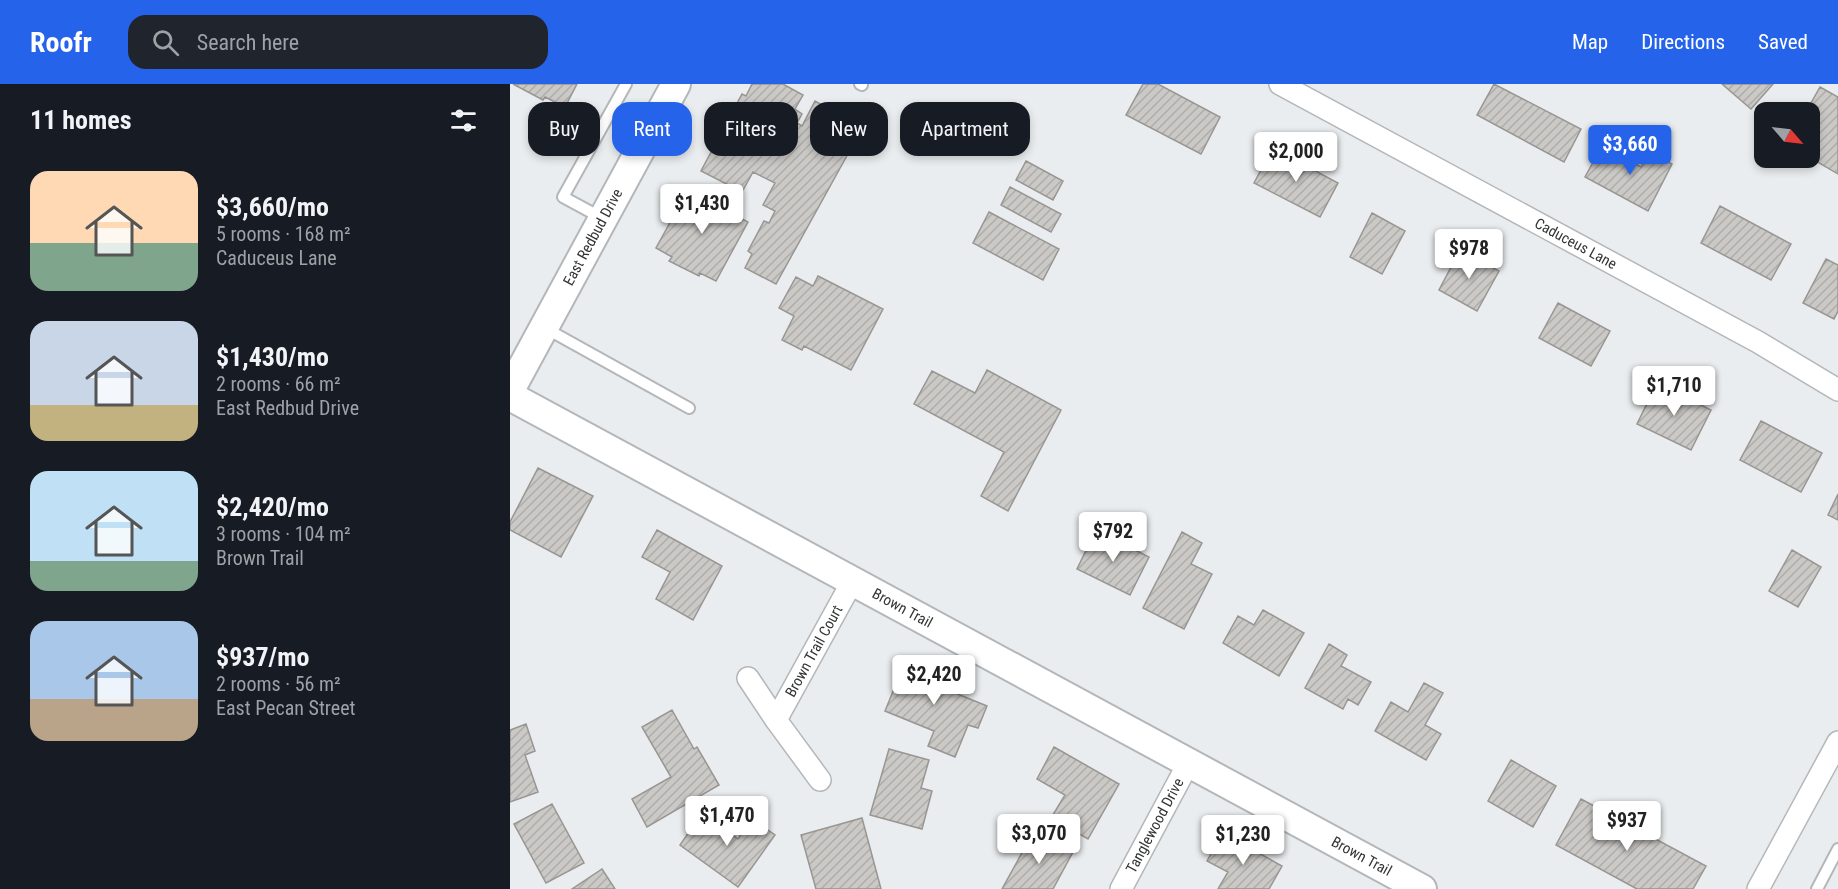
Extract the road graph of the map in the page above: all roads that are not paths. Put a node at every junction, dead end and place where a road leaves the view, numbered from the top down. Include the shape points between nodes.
1 (626, 84) edge
2 (676, 84) edge
3 (1280, 84) edge
4 (602, 218) junction
5 (544, 327) junction
6 (510, 390) edge
7 (1838, 390) edge
8 (510, 396) edge
9 (689, 408) dead end
10 (852, 582) junction
11 (748, 678) dead end
12 (776, 720) junction
13 (1838, 742) edge
14 (1189, 762) junction
15 (820, 780) dead end
16 (1838, 849) edge
17 (1121, 889) edge
18 (1422, 889) edge
19 (1758, 889) edge
20 (1817, 889) edge

1 - 4 lane via 563,197
2 - 4 main road, East Redbud Drive
3 - 7 street, Caduceus Lane via 1758,342
4 - 5 main road, East Redbud Drive
5 - 6 main road, East Redbud Drive
5 - 9 lane
8 - 10 main road, Brown Trail
10 - 12 street, Brown Trail Court
10 - 14 main road, Brown Trail
11 - 12 street, Brown Trail Court
12 - 15 street, Brown Trail Court
13 - 19 street
14 - 17 street, Tanglewood Drive
14 - 18 main road, Brown Trail
16 - 20 lane

